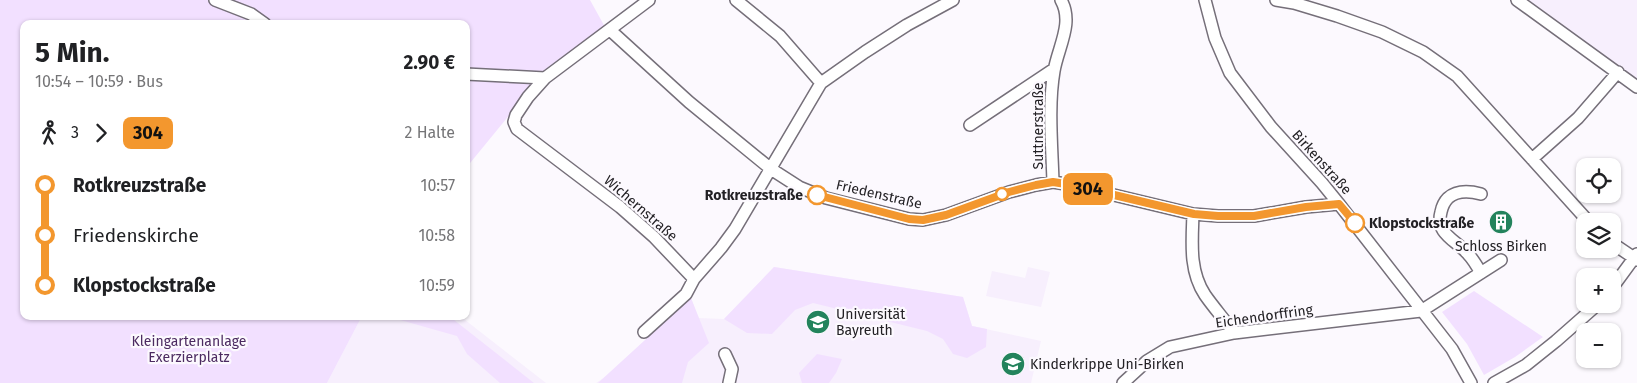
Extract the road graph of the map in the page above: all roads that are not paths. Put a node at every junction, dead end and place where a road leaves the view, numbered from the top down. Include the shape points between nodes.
1 (215, 0) edge
2 (649, 0) edge
3 (736, 0) edge
4 (953, 0) edge
5 (1061, 0) edge
6 (1205, 0) edge
7 (1276, 0) edge
8 (1517, 0) edge
9 (259, 20) edge
10 (610, 30) junction
11 (1054, 69) junction
12 (1618, 72) junction
13 (470, 74) edge
14 (545, 78) junction
15 (822, 83) junction
16 (1637, 86) edge
17 (970, 125) dead end
18 (1532, 159) junction
19 (771, 169) junction
20 (1053, 182) junction
21 (1481, 194) dead end
22 (1339, 204) junction
23 (1579, 213) edge
24 (1194, 214) junction
25 (1621, 248) edge
26 (1636, 258) edge
27 (1501, 260) dead end
28 (1481, 273) junction
29 (1621, 277) edge
30 (694, 279) junction
31 (1422, 311) junction
32 (1588, 313) edge
33 (644, 332) dead end
34 (1234, 333) junction
35 (725, 354) dead end
36 (729, 383) edge
37 (1123, 383) edge
38 (1472, 383) edge
39 (1494, 383) edge

1 - 9 street
2 - 10 street
3 - 15 street via 780,36
4 - 15 street via 907,25
5 - 11 street, Suttnerstraße via 1066,8 1066,30
6 - 22 street, Birkenstraße via 1215,38 1230,73 1271,127
7 - 18 street via 1338,16 1423,52 1457,76
8 - 12 street
10 - 14 street
10 - 19 street, Friedenstraße via 689,102
11 - 17 street, Suttnerstraße
11 - 20 street, Suttnerstraße
12 - 16 street
12 - 18 street via 1578,118
13 - 14 street
14 - 30 street, Wichernstraße via 516,115 517,129 620,207
15 - 19 street
18 - 23 street
19 - 20 street, Friedenstraße via 799,187 826,198 923,220 1009,192
19 - 30 street via 735,228
20 - 24 street, Friedenstraße
21 - 28 street via 1465,191 1453,195 1444,204 1440,224 1444,234 1469,254
22 - 24 street via 1254,216
22 - 31 street, Birkenstraße
24 - 34 street via 1192,252 1195,271 1204,294
25 - 26 street
26 - 29 street
27 - 28 street
28 - 31 street
30 - 33 street via 686,294
31 - 34 street, Eichendorffring
31 - 38 street, Birkenstraße via 1452,349
32 - 39 street via 1526,365
34 - 37 street, Eichendorffring via 1170,348 1146,361
35 - 36 street via 732,369

